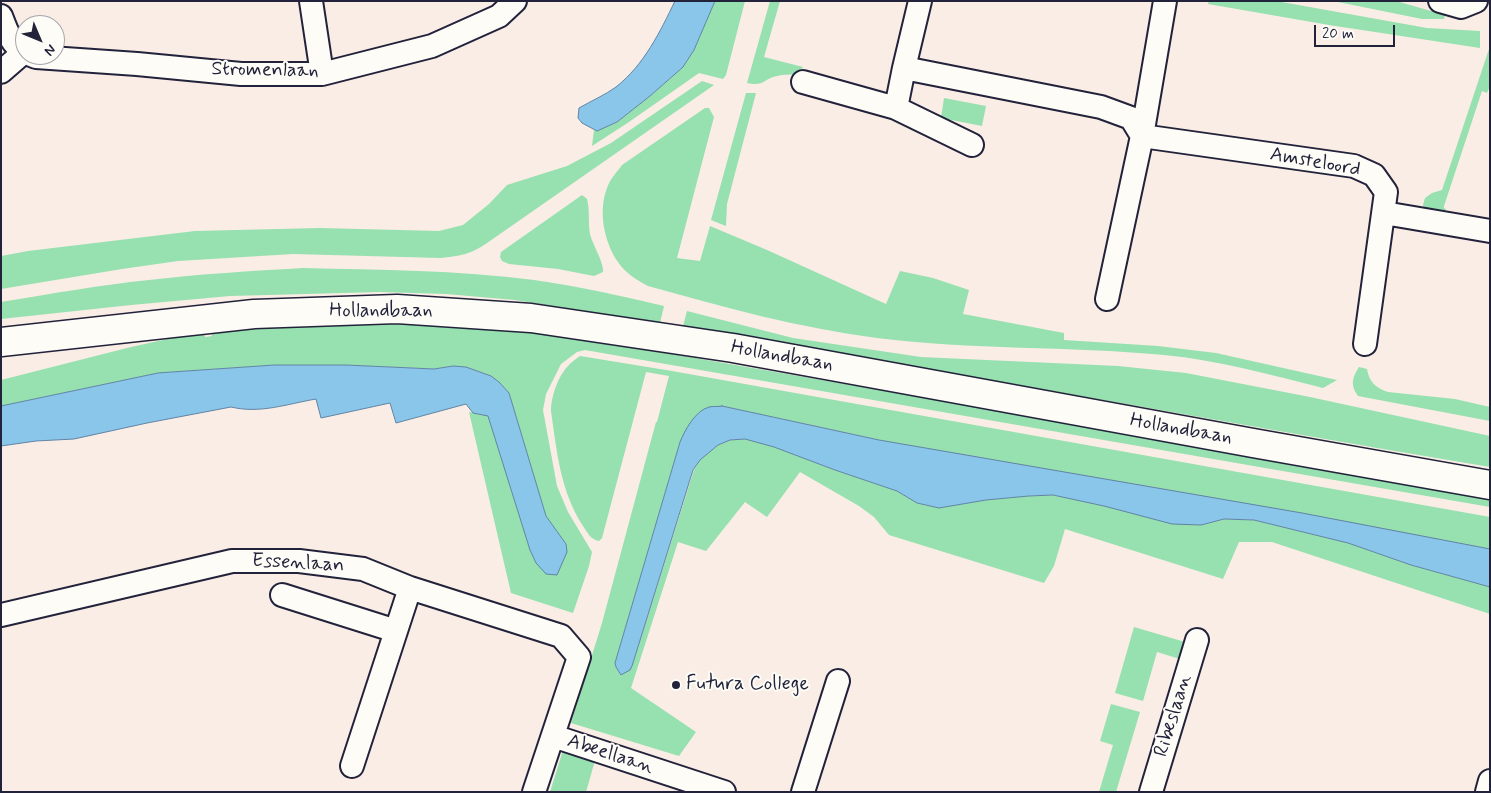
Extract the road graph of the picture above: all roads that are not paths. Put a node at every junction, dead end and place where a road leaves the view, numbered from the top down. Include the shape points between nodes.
1 (311, 1) edge
2 (514, 1) edge
3 (920, 1) edge
4 (1165, 1) edge
5 (1440, 1) edge
6 (1476, 1) edge
7 (1, 16) edge
8 (15, 46) edge
9 (65, 59) edge
10 (15, 61) edge
11 (904, 68) junction
12 (1, 72) edge
13 (322, 74) junction
14 (803, 82) dead end
15 (896, 108) junction
16 (1142, 136) junction
17 (972, 146) dead end
18 (1384, 213) junction
19 (1490, 231) edge
20 (1107, 299) dead end
21 (68, 335) junction
22 (1, 342) edge
23 (1365, 344) dead end
24 (1, 351) edge
25 (1490, 485) edge
26 (410, 588) junction
27 (282, 595) dead end
28 (1, 615) edge
29 (396, 631) junction
30 (1197, 640) dead end
31 (838, 681) dead end
32 (553, 736) junction
33 (352, 766) dead end
34 (1490, 782) edge
35 (534, 792) edge
36 (724, 792) edge
37 (803, 792) edge
38 (1151, 792) edge
39 (1487, 792) edge

1 - 13 street
2 - 13 street, Stromenlaan via 499,16 432,46
3 - 11 street
4 - 16 street
5 - 6 street via 1460,6
7 - 8 street
9 - 13 street, Stromenlaan via 241,74
10 - 12 street
11 - 15 street
11 - 16 street via 1101,107 1131,118
14 - 15 street
15 - 17 street
16 - 18 street, Amsteloord via 1354,166 1374,175 1386,192
16 - 20 street
18 - 19 street
18 - 23 street, Amsteloord
21 - 22 main road, Hollandbaan
21 - 24 main road, Hollandbaan
21 - 25 main road, Hollandbaan via 254,314 397,309 531,318 733,348
26 - 28 street, Essenlaan via 363,569 299,561 232,561
26 - 29 street
26 - 32 street, Essenlaan via 561,636 579,657
27 - 29 street
29 - 33 street
30 - 38 street, Ribeslaan
31 - 37 street
32 - 35 street
32 - 36 street, Abeellaan
34 - 39 street

